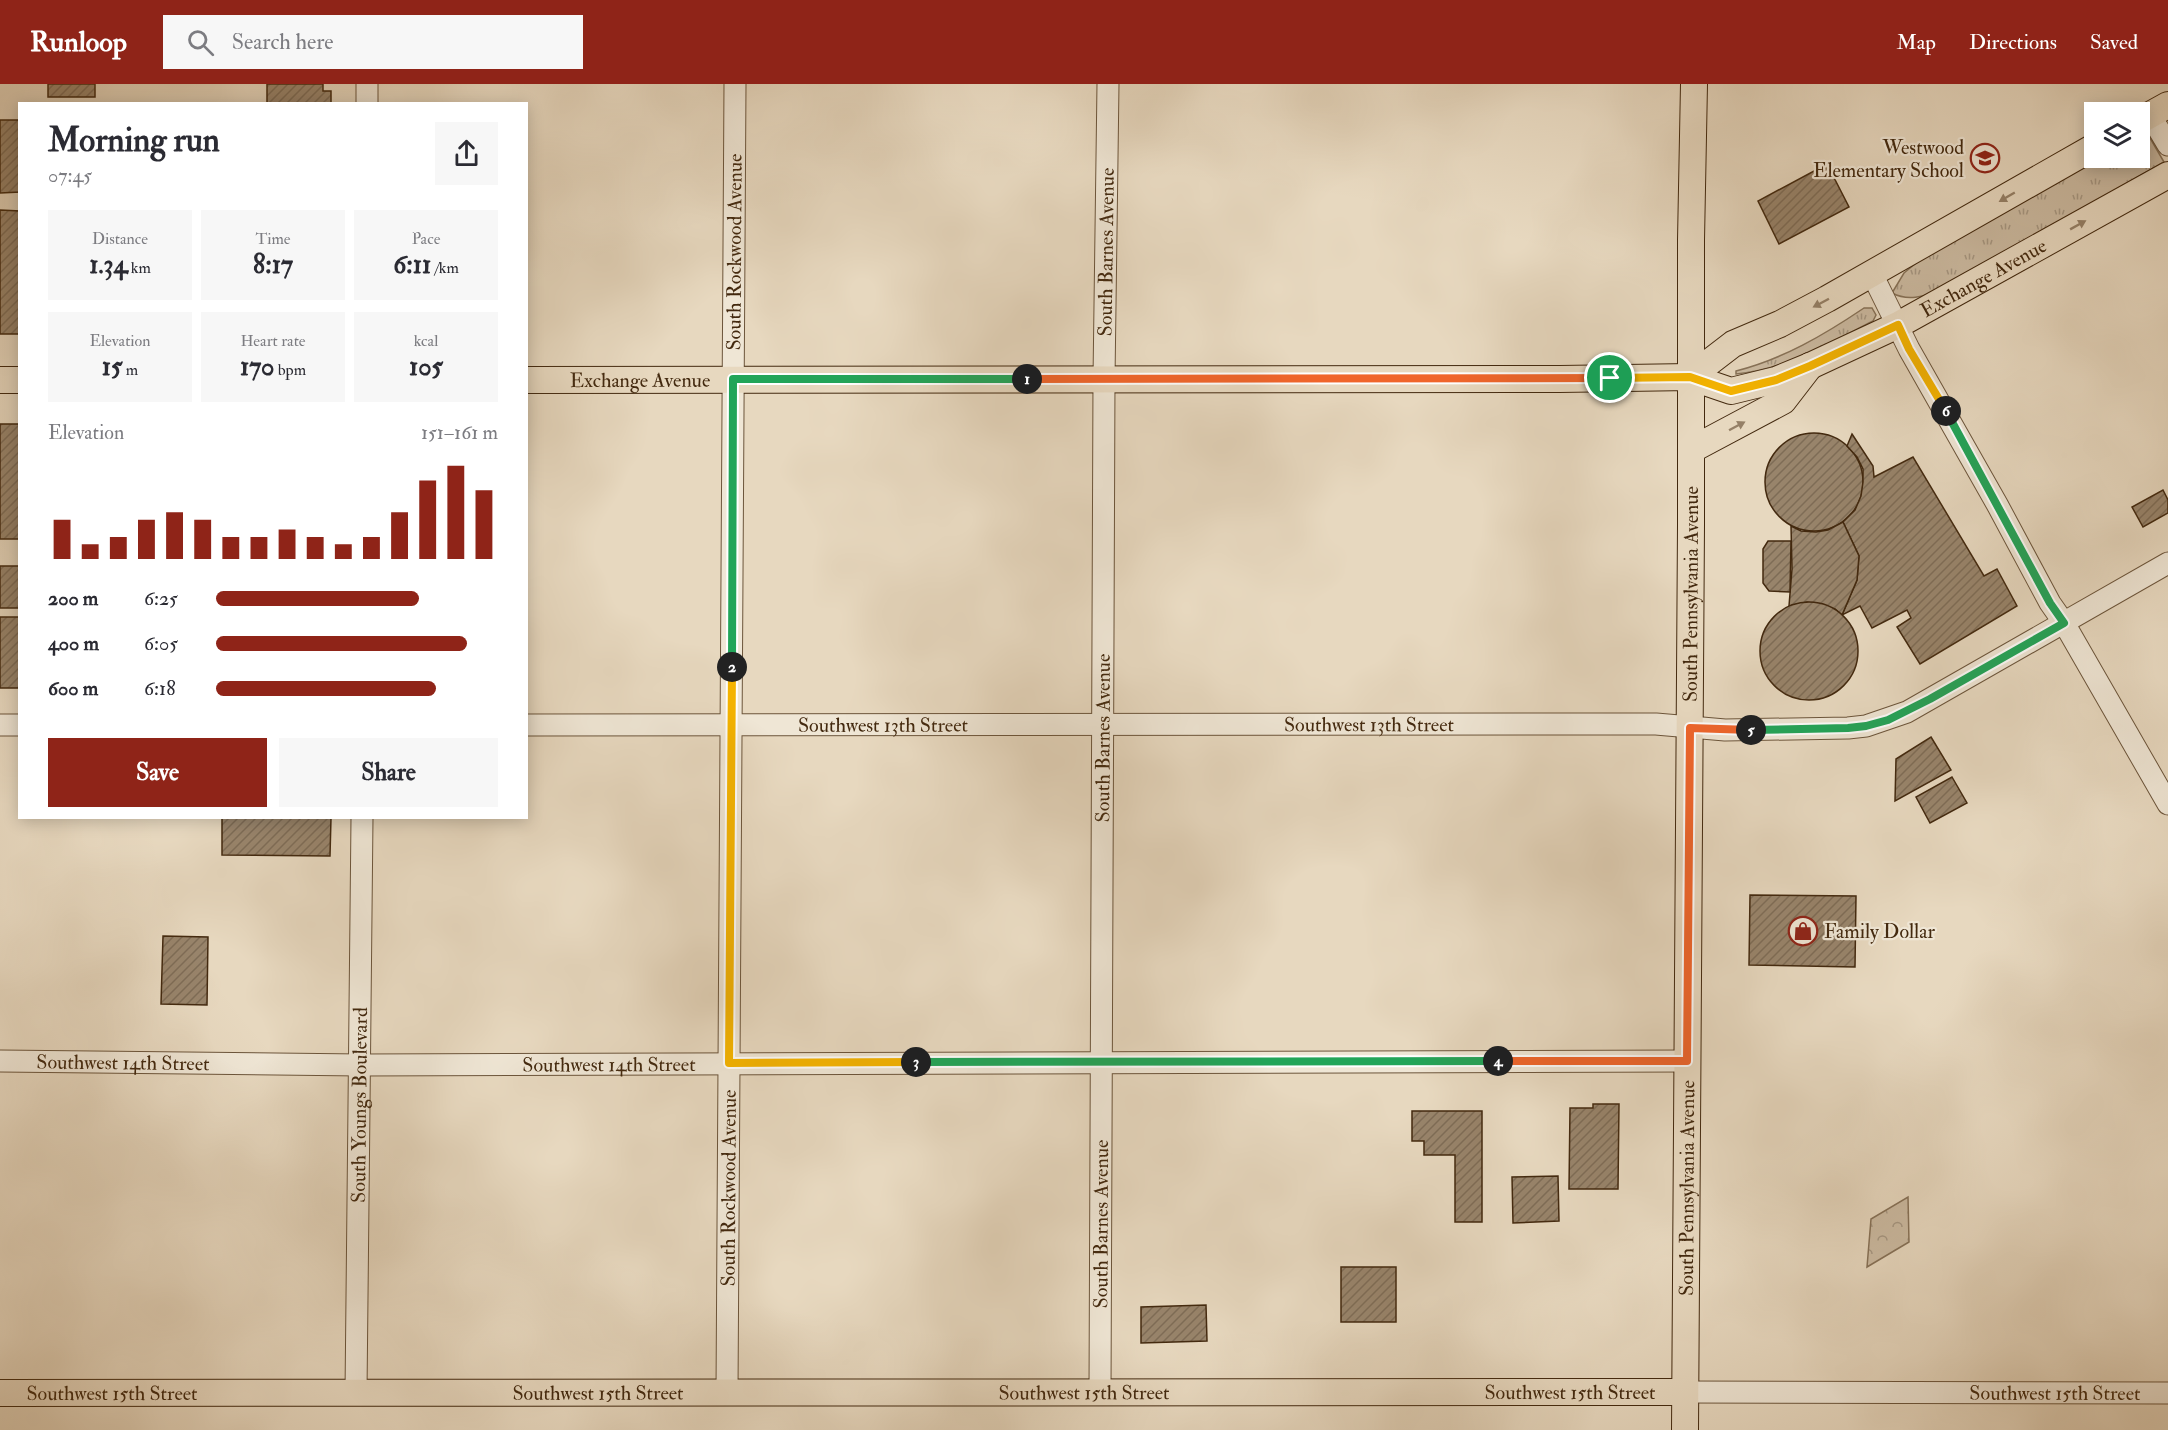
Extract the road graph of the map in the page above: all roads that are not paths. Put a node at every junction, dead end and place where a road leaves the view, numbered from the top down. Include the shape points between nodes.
1 (367, 84) edge
2 (735, 84) edge
3 (1108, 84) edge
4 (1694, 84) edge
5 (367, 102) edge
6 (2152, 114) edge
7 (2168, 145) edge
8 (2084, 153) edge
9 (2168, 175) edge
10 (1872, 274) junction
11 (1898, 325) junction
12 (1810, 366) junction
13 (1690, 377) junction
14 (733, 379) junction
15 (1104, 379) junction
16 (0, 380) edge
17 (18, 380) edge
18 (528, 380) edge
19 (1691, 450) junction
20 (2168, 563) edge
21 (2064, 623) junction
22 (0, 725) edge
23 (18, 725) edge
24 (528, 725) edge
25 (732, 725) junction
26 (1104, 725) junction
27 (1690, 728) junction
28 (2168, 804) edge
29 (362, 819) edge
30 (1687, 1061) junction
31 (0, 1062) edge
32 (1102, 1062) junction
33 (729, 1063) junction
34 (361, 1065) junction
35 (727, 1392) junction
36 (1100, 1392) junction
37 (1685, 1392) junction
38 (0, 1393) edge
39 (356, 1393) junction
40 (2168, 1393) edge
41 (1685, 1430) edge

1 - 5 street
2 - 14 street, South Rockwood Avenue
3 - 15 street, South Barnes Avenue
4 - 13 main road, South Pennsylvania Avenue
6 - 7 street
8 -> 10 main road
11 -> 9 main road, Exchange Avenue
10 - 11 street
10 -> 13 main road via 1780,324 1733,344
11 - 12 main road, Exchange Avenue
11 - 21 street
12 - 13 main road, Exchange Avenue via 1776,380 1731,391
19 -> 12 main road via 1784,401
13 - 15 main road, Exchange Avenue
13 - 19 main road, South Pennsylvania Avenue
14 - 15 main road, Exchange Avenue
14 - 18 main road, Exchange Avenue
14 - 25 street, South Rockwood Avenue
15 - 26 street, South Barnes Avenue
16 - 17 main road
19 - 27 main road, South Pennsylvania Avenue
20 - 21 street, Southwest 13th Street
21 - 27 street, Southwest 13th Street via 1907,712 1866,726
21 - 28 street
22 - 23 street
24 - 25 street, Southwest 13th Street
25 - 26 street, Southwest 13th Street
25 - 33 street, South Rockwood Avenue
26 - 27 street, Southwest 13th Street via 1656,724
26 - 32 street, South Barnes Avenue
27 - 30 main road, South Pennsylvania Avenue
29 - 34 street, South Youngs Boulevard
30 - 32 street, Southwest 14th Street
30 - 37 main road, South Pennsylvania Avenue
31 - 34 street, Southwest 14th Street
32 - 33 street, Southwest 14th Street
32 - 36 street, South Barnes Avenue
33 - 34 street, Southwest 14th Street
33 - 35 street, South Rockwood Avenue
34 - 39 street, South Youngs Boulevard
35 - 36 main road, Southwest 15th Street
35 - 39 main road, Southwest 15th Street
36 - 37 main road, Southwest 15th Street
37 - 40 street, Southwest 15th Street
37 - 41 main road, South Pennsylvania Avenue
38 - 39 main road, Southwest 15th Street

